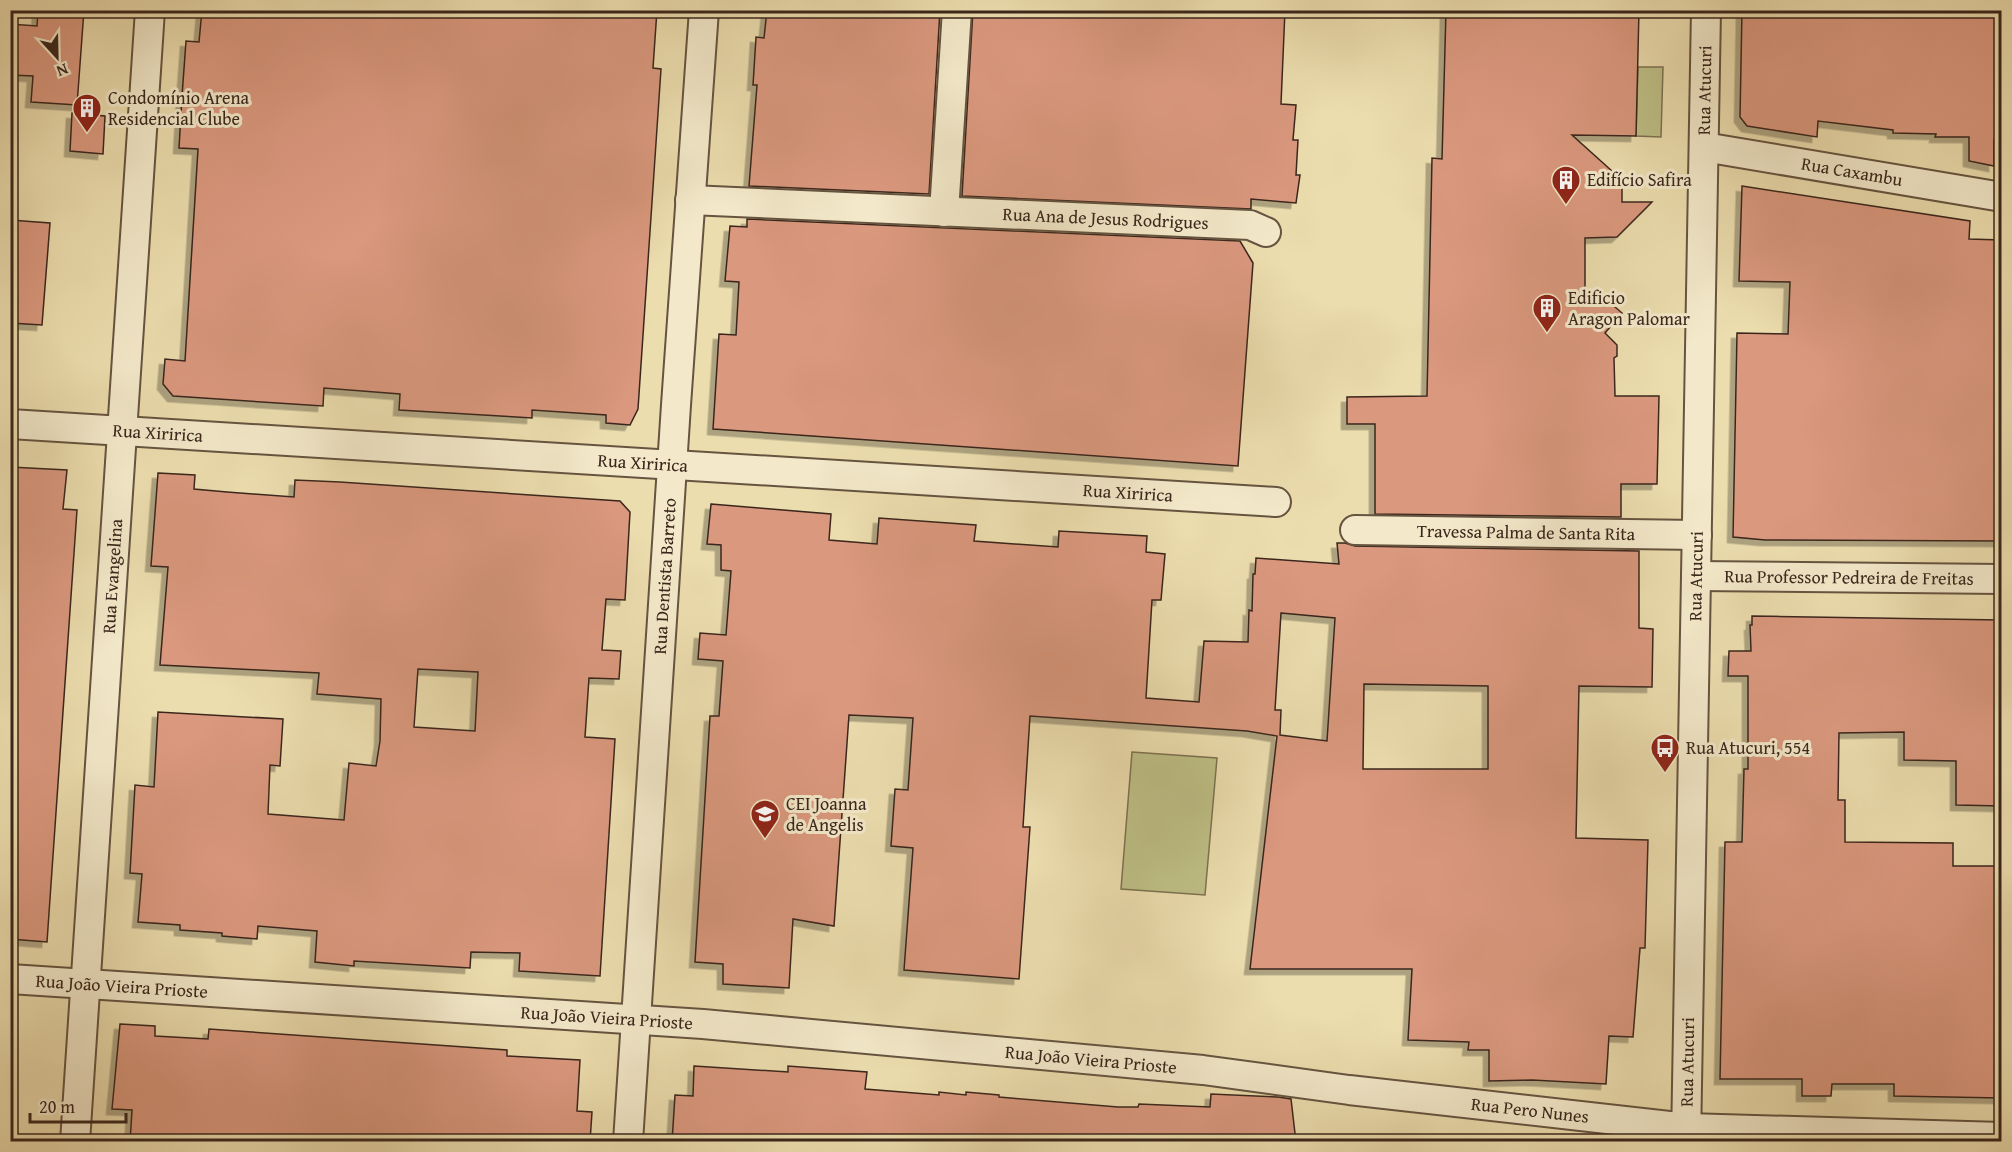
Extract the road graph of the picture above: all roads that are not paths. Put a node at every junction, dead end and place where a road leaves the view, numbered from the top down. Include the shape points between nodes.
1 (150, 10) edge
2 (704, 10) edge
3 (957, 10) edge
4 (1706, 10) edge
5 (1704, 147) junction
6 (2001, 197) edge
7 (690, 200) junction
8 (944, 212) junction
9 (1266, 232) dead end
10 (10, 424) edge
11 (123, 431) junction
12 (672, 464) junction
13 (1276, 502) dead end
14 (1355, 530) dead end
15 (1696, 535) junction
16 (1696, 576) junction
17 (2001, 579) edge
18 (10, 979) edge
19 (85, 984) junction
20 (637, 1018) junction
21 (1203, 1070) joint
22 (1687, 1135) edge
23 (2001, 1137) edge
24 (75, 1142) edge
25 (628, 1142) edge

1 - 11 street, Rua Evangelina
2 - 7 street, Rua Dentista Barreto
3 - 8 street
4 - 5 street, Rua Atucuri
5 - 6 street, Rua Caxambu
5 - 15 street, Rua Atucuri
7 - 8 street, Rua Ana de Jesus Rodrigues
7 - 12 street, Rua Dentista Barreto
8 - 9 street, Rua Ana de Jesus Rodrigues via 1250,225
10 - 11 street, Rua Xiririca
11 - 12 street, Rua Xiririca
11 - 19 street, Rua Evangelina
12 - 13 street, Rua Xiririca
12 - 20 street, Rua Dentista Barreto
14 - 15 street, Travessa Palma de Santa Rita
15 - 16 street, Rua Atucuri
16 - 17 street, Rua Professor Pedreira de Freitas
16 - 22 street, Rua Atucuri
18 - 19 street, Rua João Vieira Prioste
19 - 20 street, Rua João Vieira Prioste
19 - 24 street, Rua Evangelina
20 - 21 street, Rua João Vieira Prioste
20 - 25 street, Rua Dentista Barreto
21 - 22 street, Rua Pero Nunes
22 - 23 street, Rua Pero Nunes

